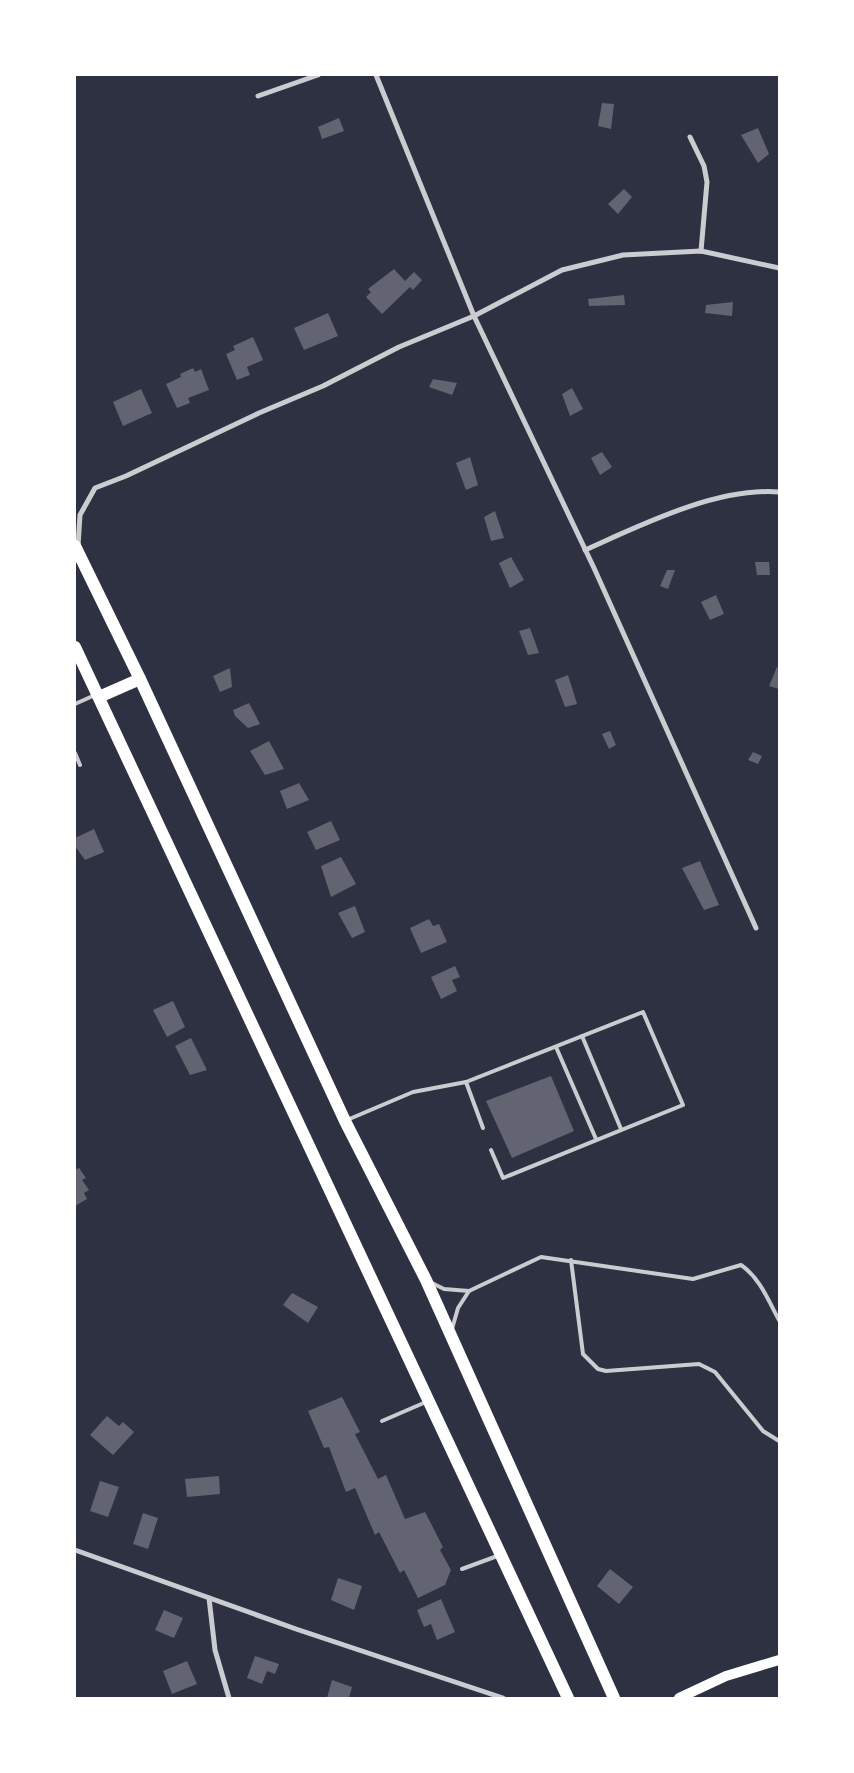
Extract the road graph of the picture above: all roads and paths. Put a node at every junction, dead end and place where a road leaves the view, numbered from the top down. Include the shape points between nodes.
1 (318, 75) edge
2 (376, 75) edge
3 (258, 96) dead end
4 (690, 137) dead end
5 (701, 251) junction
6 (779, 268) edge
7 (474, 316) junction
8 (779, 492) edge
9 (77, 549) edge
10 (585, 550) junction
11 (75, 647) edge
12 (140, 679) junction
13 (98, 696) junction
14 (75, 704) edge
15 (75, 753) edge
16 (80, 765) dead end
17 (756, 928) dead end
18 (582, 1036) junction
19 (556, 1046) junction
20 (466, 1082) junction
21 (345, 1121) junction
22 (483, 1128) dead end
23 (621, 1129) junction
24 (596, 1139) junction
25 (491, 1150) dead end
26 (571, 1260) junction
27 (426, 1280) junction
28 (469, 1291) junction
29 (779, 1320) edge
30 (450, 1336) junction
31 (429, 1400) junction
32 (382, 1421) dead end
33 (779, 1441) edge
34 (75, 1550) edge
35 (501, 1555) junction
36 (462, 1569) dead end
37 (209, 1598) junction
38 (779, 1660) edge
39 (229, 1698) edge
40 (503, 1698) edge
41 (568, 1698) edge
42 (614, 1698) edge
43 (679, 1698) edge

1 - 3 street
2 - 7 street
4 - 5 street via 704,166 707,182
5 - 6 street
5 - 7 street via 623,255 562,270
7 - 9 street via 399,347 323,386 95,488 80,515
7 - 10 street
8 - 10 street via 763,490 716,497
9 - 12 highway
10 - 17 street
11 - 13 highway
12 - 13 highway
12 - 21 highway
13 - 14 lane
13 - 31 highway
15 - 16 lane
18 - 19 lane
18 - 23 lane
18 - 23 lane via 643,1012 683,1105
19 - 20 lane
19 - 24 lane
20 - 21 lane via 413,1092
20 - 22 lane
21 - 27 highway
23 - 24 lane
24 - 25 lane via 503,1178
26 - 28 lane via 541,1257
26 - 29 lane via 694,1279 741,1265 760,1285
26 - 33 lane via 583,1354 594,1366 606,1371 699,1364 708,1367 716,1372 763,1431
27 - 28 lane via 444,1290
27 - 30 highway
28 - 30 lane via 458,1308
30 - 42 highway
31 - 32 lane
31 - 35 highway
34 - 37 street
35 - 36 lane
35 - 41 highway
37 - 39 street via 215,1650
37 - 40 street
38 - 43 main road via 726,1676

